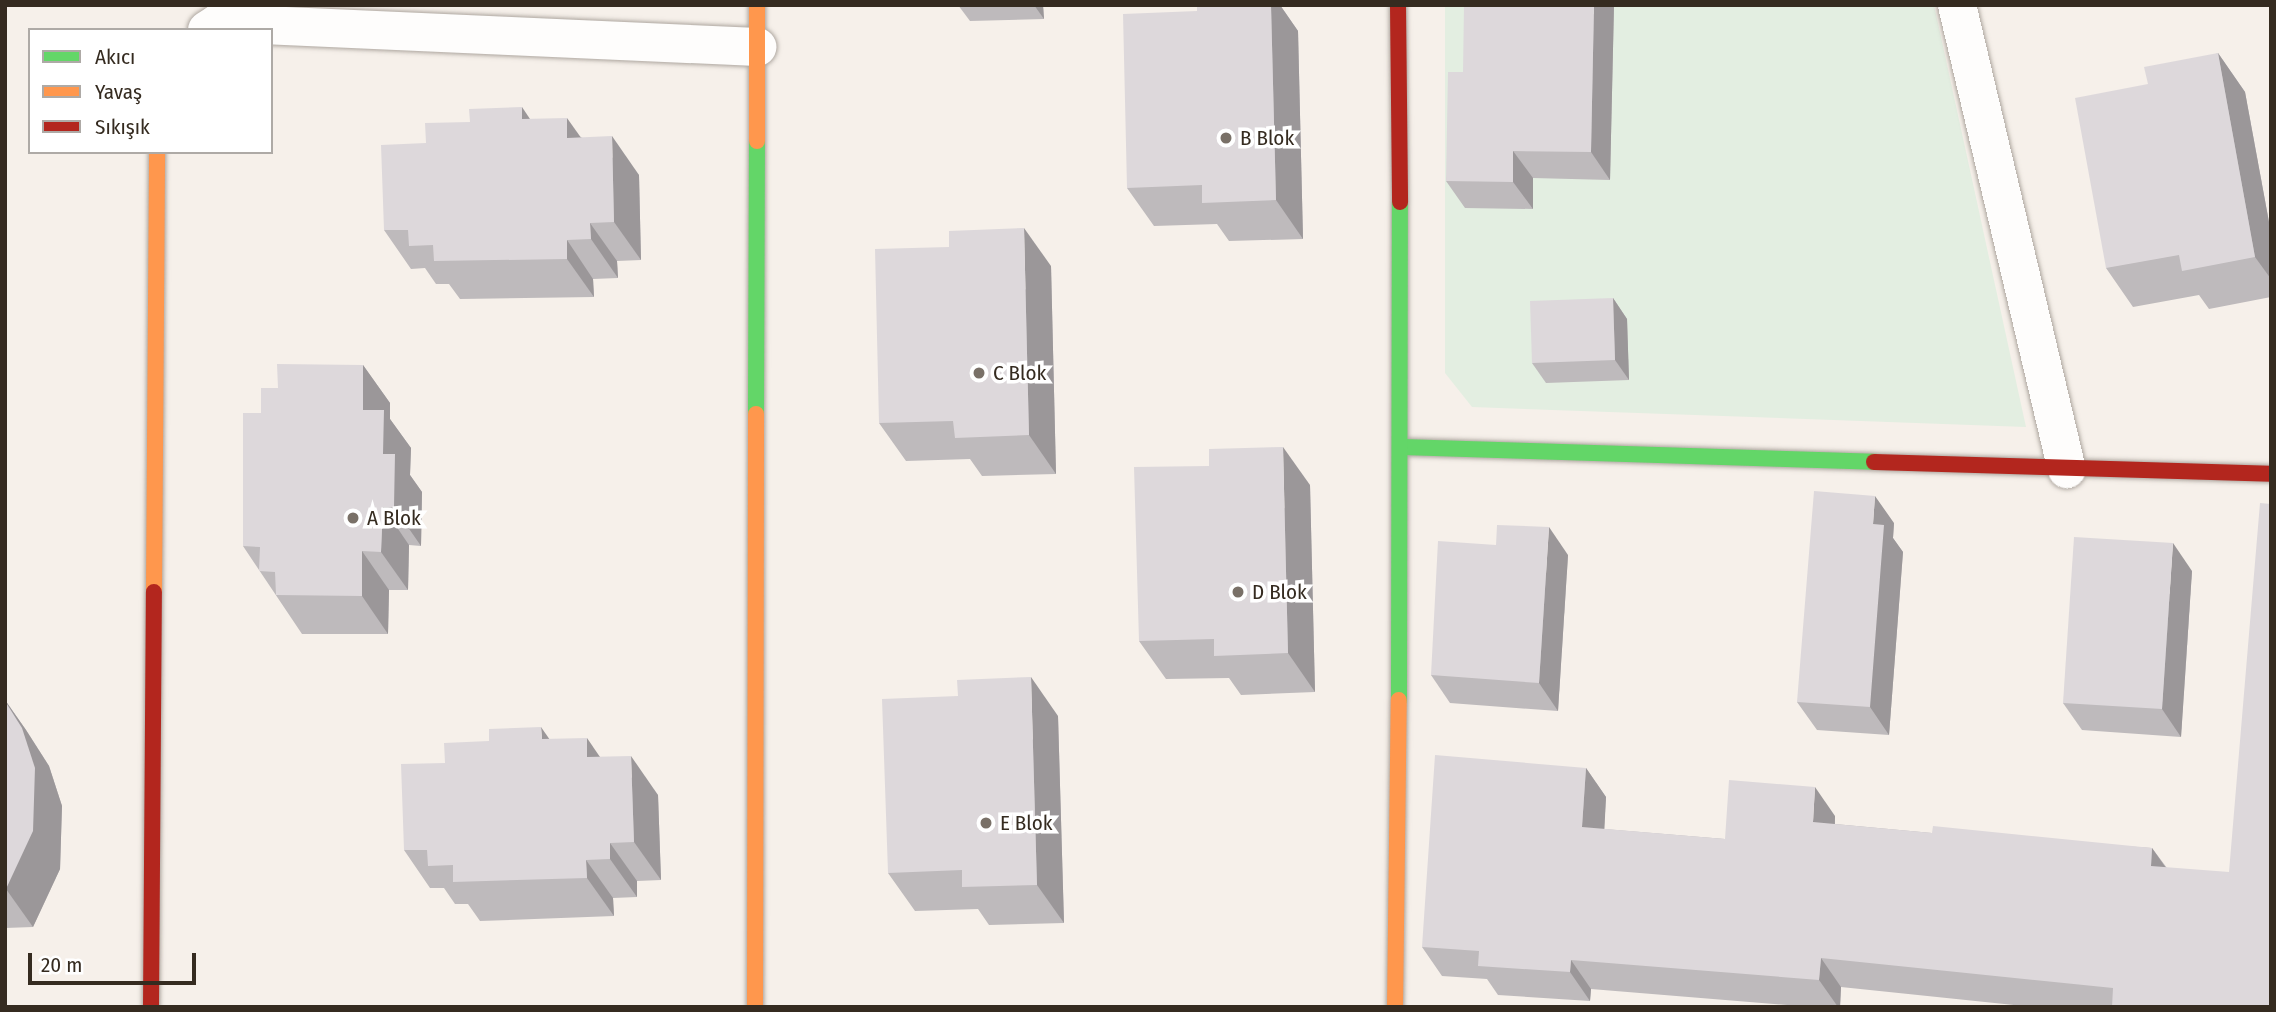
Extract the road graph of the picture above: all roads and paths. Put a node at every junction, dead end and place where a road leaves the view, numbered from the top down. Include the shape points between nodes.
1 (757, 5) edge
2 (1398, 5) edge
3 (1957, 5) edge
4 (217, 19) edge
5 (757, 47) junction
6 (157, 154) edge
7 (1402, 447) junction
8 (2067, 469) junction
9 (2271, 474) edge
10 (150, 1007) edge
11 (755, 1007) edge
12 (1395, 1007) edge

1 - 5 street
2 - 7 street
3 - 8 street
4 - 5 street
5 - 11 street
6 - 10 street
7 - 8 street
7 - 12 street
8 - 9 street

